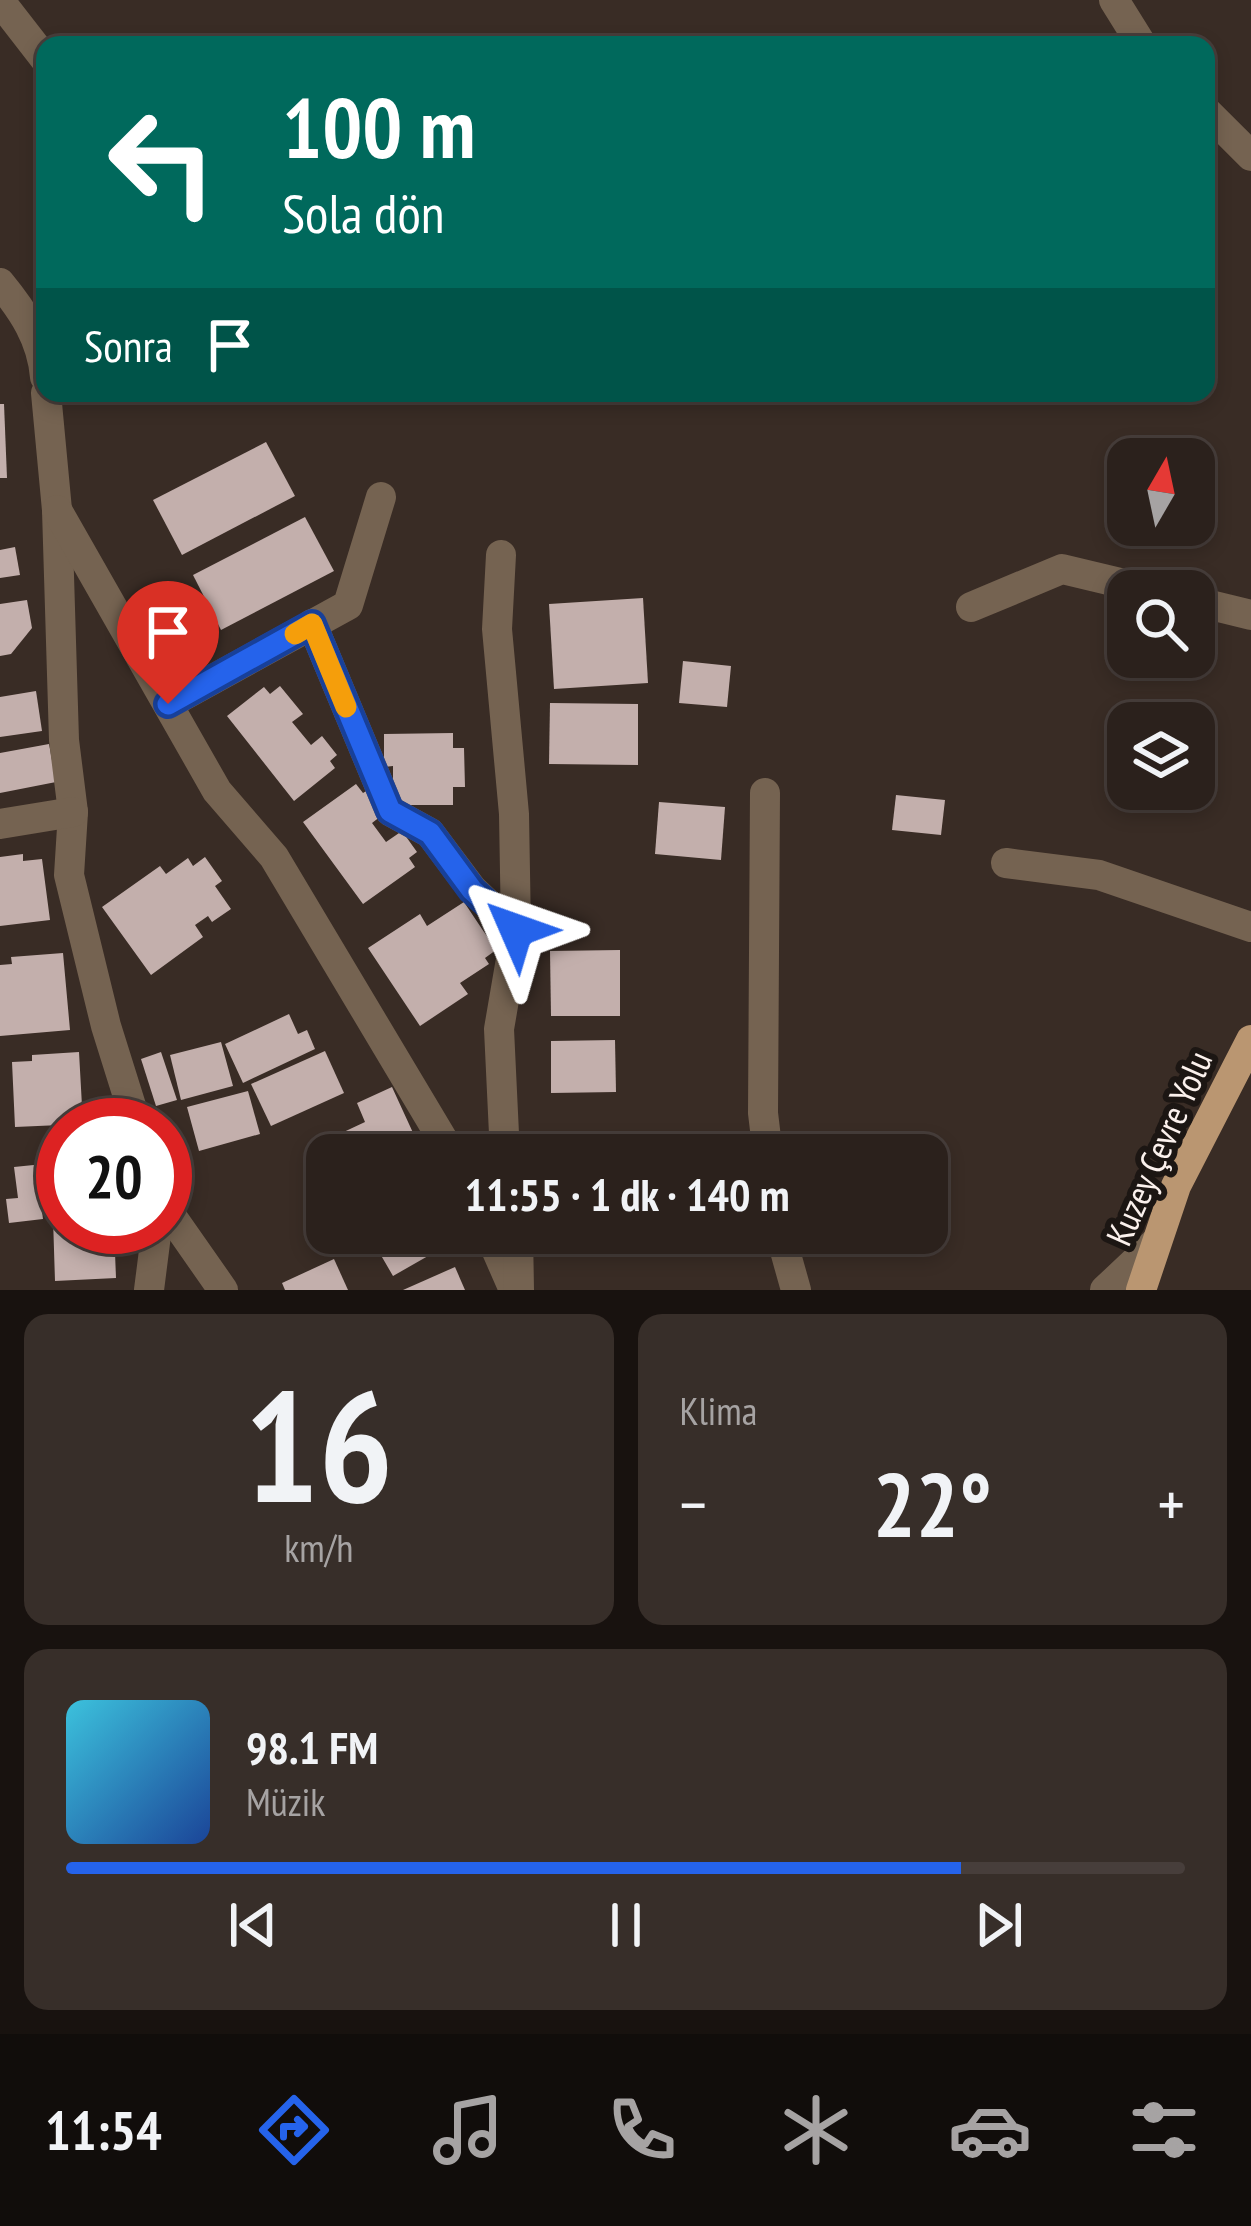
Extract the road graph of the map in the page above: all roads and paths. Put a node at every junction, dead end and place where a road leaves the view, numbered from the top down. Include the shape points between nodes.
1 (1114, 0) edge
2 (0, 1) edge
3 (1136, 36) edge
4 (36, 47) edge
5 (1215, 120) edge
6 (1251, 156) edge
7 (0, 283) edge
8 (36, 340) edge
9 (47, 402) edge
10 (381, 497) dead end
11 (57, 510) junction
12 (501, 555) dead end
13 (1107, 579) edge
14 (1215, 606) edge
15 (971, 607) dead end
16 (1251, 615) edge
17 (312, 624) junction
18 (168, 704) junction
19 (765, 793) dead end
20 (73, 812) junction
21 (0, 824) edge
22 (1006, 863) dead end
23 (1251, 927) edge
24 (516, 930) junction
25 (1248, 1050) edge
26 (129, 1098) edge
27 (439, 1134) edge
28 (504, 1134) edge
29 (766, 1134) edge
30 (1156, 1242) junction
31 (192, 1245) edge
32 (154, 1254) edge
33 (499, 1254) edge
34 (518, 1254) edge
35 (786, 1254) edge
36 (149, 1290) edge
37 (224, 1290) edge
38 (517, 1290) edge
39 (796, 1290) edge
40 (1105, 1290) edge
41 (1141, 1290) edge

1 - 3 street
2 - 4 street
5 - 6 street
7 - 8 street
9 - 11 street
10 - 17 street via 348,605
11 - 18 street
11 - 20 street
12 - 24 street via 496,629
13 - 15 street via 1062,568
14 - 16 street
17 - 18 street
17 - 24 street via 390,811 430,833 472,890
18 - 27 street via 217,791 274,857
19 - 29 street
20 - 21 street
20 - 26 street via 69,875
22 - 23 street via 1100,875
24 - 28 street via 499,1029
25 - 30 main road, Kuzey Çevre Yolu via 1176,1186
30 - 40 street
30 - 41 main road, Kuzey Çevre Yolu
31 - 37 street
32 - 36 street
33 - 38 street
34 - 38 street
35 - 39 street

